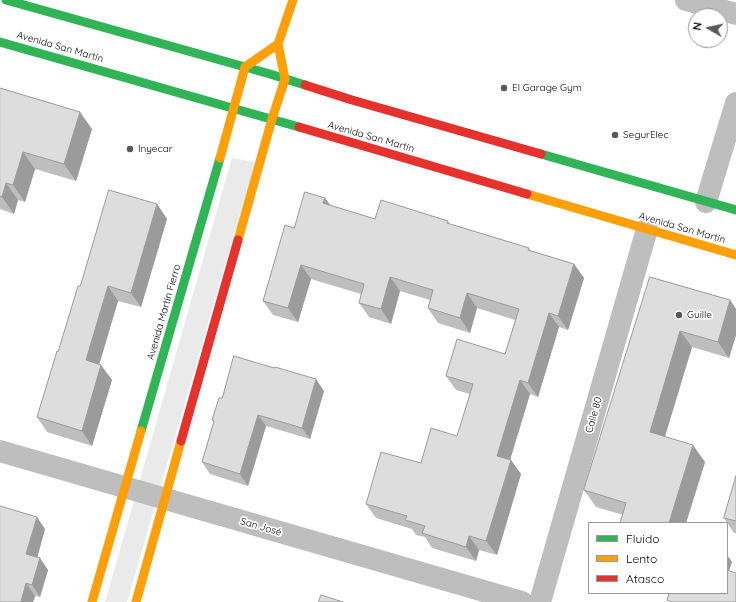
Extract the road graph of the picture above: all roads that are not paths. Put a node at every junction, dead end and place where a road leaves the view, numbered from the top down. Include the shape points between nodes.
1 (6, 0) edge
2 (292, 0) edge
3 (686, 0) edge
4 (736, 14) edge
5 (0, 42) edge
6 (278, 44) junction
7 (245, 67) junction
8 (285, 78) junction
9 (736, 103) edge
10 (234, 109) junction
11 (272, 119) junction
12 (706, 202) junction
13 (736, 210) edge
14 (647, 229) junction
15 (736, 255) edge
16 (0, 451) edge
17 (125, 487) junction
18 (166, 499) junction
19 (92, 602) edge
20 (136, 602) edge
21 (522, 602) edge
22 (540, 602) edge

1 - 7 main road
2 - 6 main road
3 - 4 street
5 - 10 main road, Avenida San Martín
6 - 7 main road
6 - 8 main road
7 - 8 main road
7 - 10 main road, Avenida Martín Fierro
8 - 11 main road
8 - 12 main road via 352,100
9 - 12 street
10 - 11 main road, Avenida San Martín
10 - 17 main road, Avenida Martín Fierro
11 - 14 main road, Avenida San Martín
11 - 18 main road
12 - 13 main road
14 - 15 main road, Avenida San Martín
14 - 22 street, Calle 80
16 - 17 street, San José
17 - 18 street, San José
17 - 19 main road, Avenida Martín Fierro
18 - 20 main road
18 - 21 street, San José

